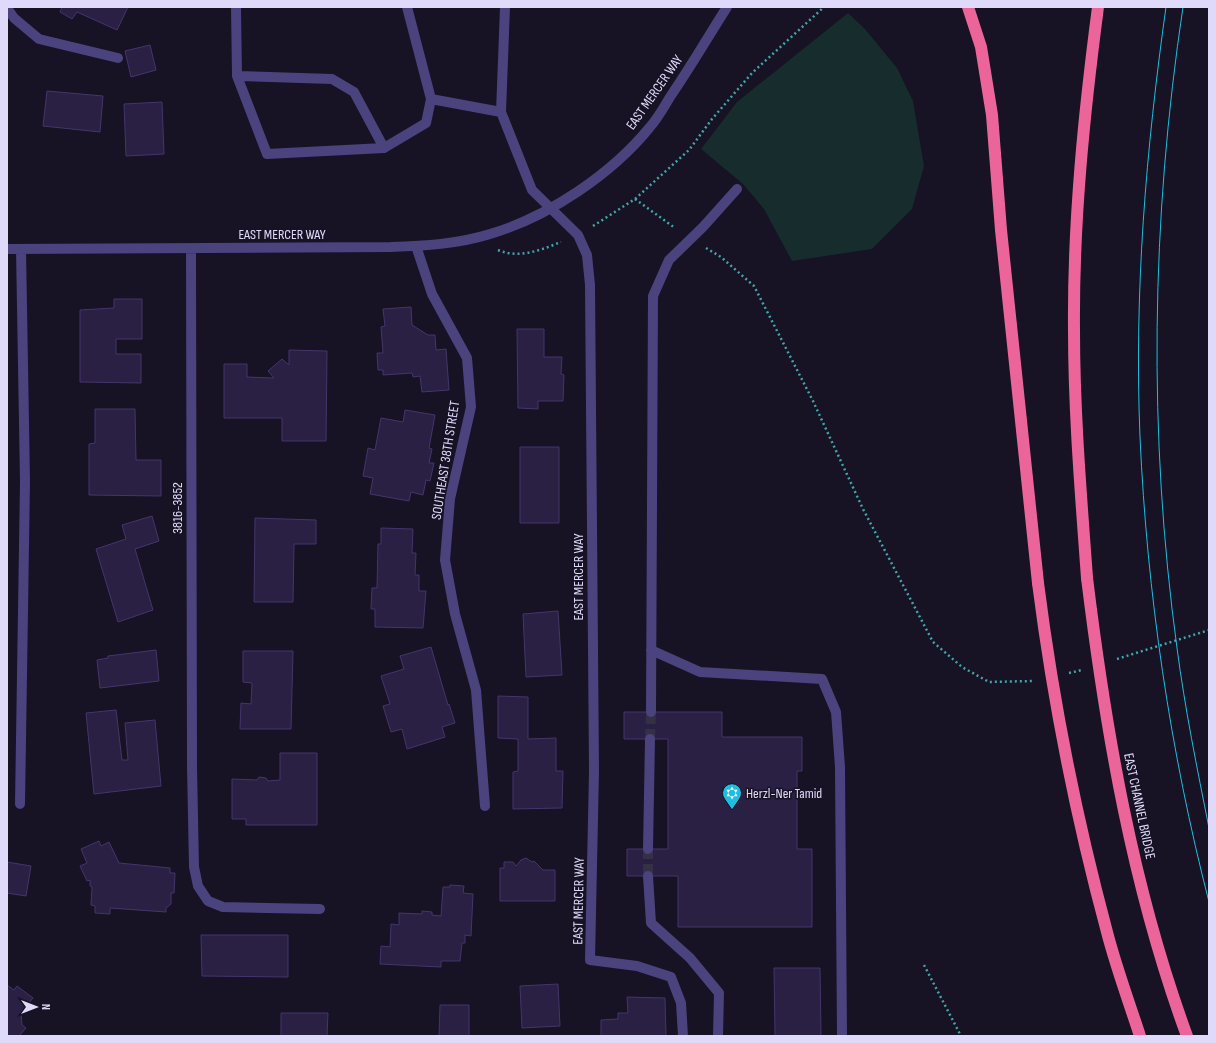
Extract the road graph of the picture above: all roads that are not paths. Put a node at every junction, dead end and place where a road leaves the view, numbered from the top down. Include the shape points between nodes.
1 (236, 7) edge
2 (407, 7) edge
3 (505, 7) edge
4 (727, 7) edge
5 (968, 7) edge
6 (1098, 7) edge
7 (7, 9) edge
8 (118, 58) dead end
9 (237, 76) junction
10 (431, 99) junction
11 (501, 112) junction
12 (384, 148) junction
13 (737, 190) dead end
14 (550, 208) junction
15 (416, 246) junction
16 (7, 249) edge
17 (21, 249) junction
18 (191, 249) junction
19 (651, 650) junction
20 (651, 712) tunnel mouth
21 (650, 739) tunnel mouth
22 (20, 804) dead end
23 (485, 806) dead end
24 (648, 849) tunnel mouth
25 (648, 876) tunnel mouth
26 (320, 909) dead end
27 (683, 1036) edge
28 (718, 1036) edge
29 (842, 1036) edge
30 (1140, 1036) edge
31 (1187, 1036) edge

1 - 9 street
2 - 10 street
3 - 11 street
4 - 14 street, EAST MERCER WAY via 650,127 600,176
5 - 30 highway, bridge via 981,47 992,116 1002,238 1038,583 1059,724 1107,934
6 - 31 highway, EAST CHANNEL BRIDGE, bridge via 1081,162 1074,313 1075,412 1087,578 1118,782 1150,916 1175,1004
7 - 8 street via 39,39
9 - 12 street via 332,79 354,92
9 - 12 street via 267,154
10 - 11 street
10 - 12 street via 426,123
11 - 14 street via 532,190
13 - 19 street via 669,260 653,296
14 - 15 street, EAST MERCER WAY via 490,234
14 - 27 street, EAST MERCER WAY via 578,235 587,255 590,285 594,763 590,960 637,966 671,977 681,1003
15 - 18 street, EAST MERCER WAY
15 - 23 street, SOUTHEAST 38TH STREET via 432,294 467,358 470,407 450,499 445,560 454,614 476,690
16 - 17 street, EAST MERCER WAY
17 - 18 street, EAST MERCER WAY
17 - 22 street via 25,481
18 - 26 street, 3816-3852 via 194,867 198,886 208,900 223,907
19 - 20 street
19 - 29 street via 700,672 822,679 836,712 840,766
21 - 24 street
25 - 28 street via 651,923 690,958 719,993

